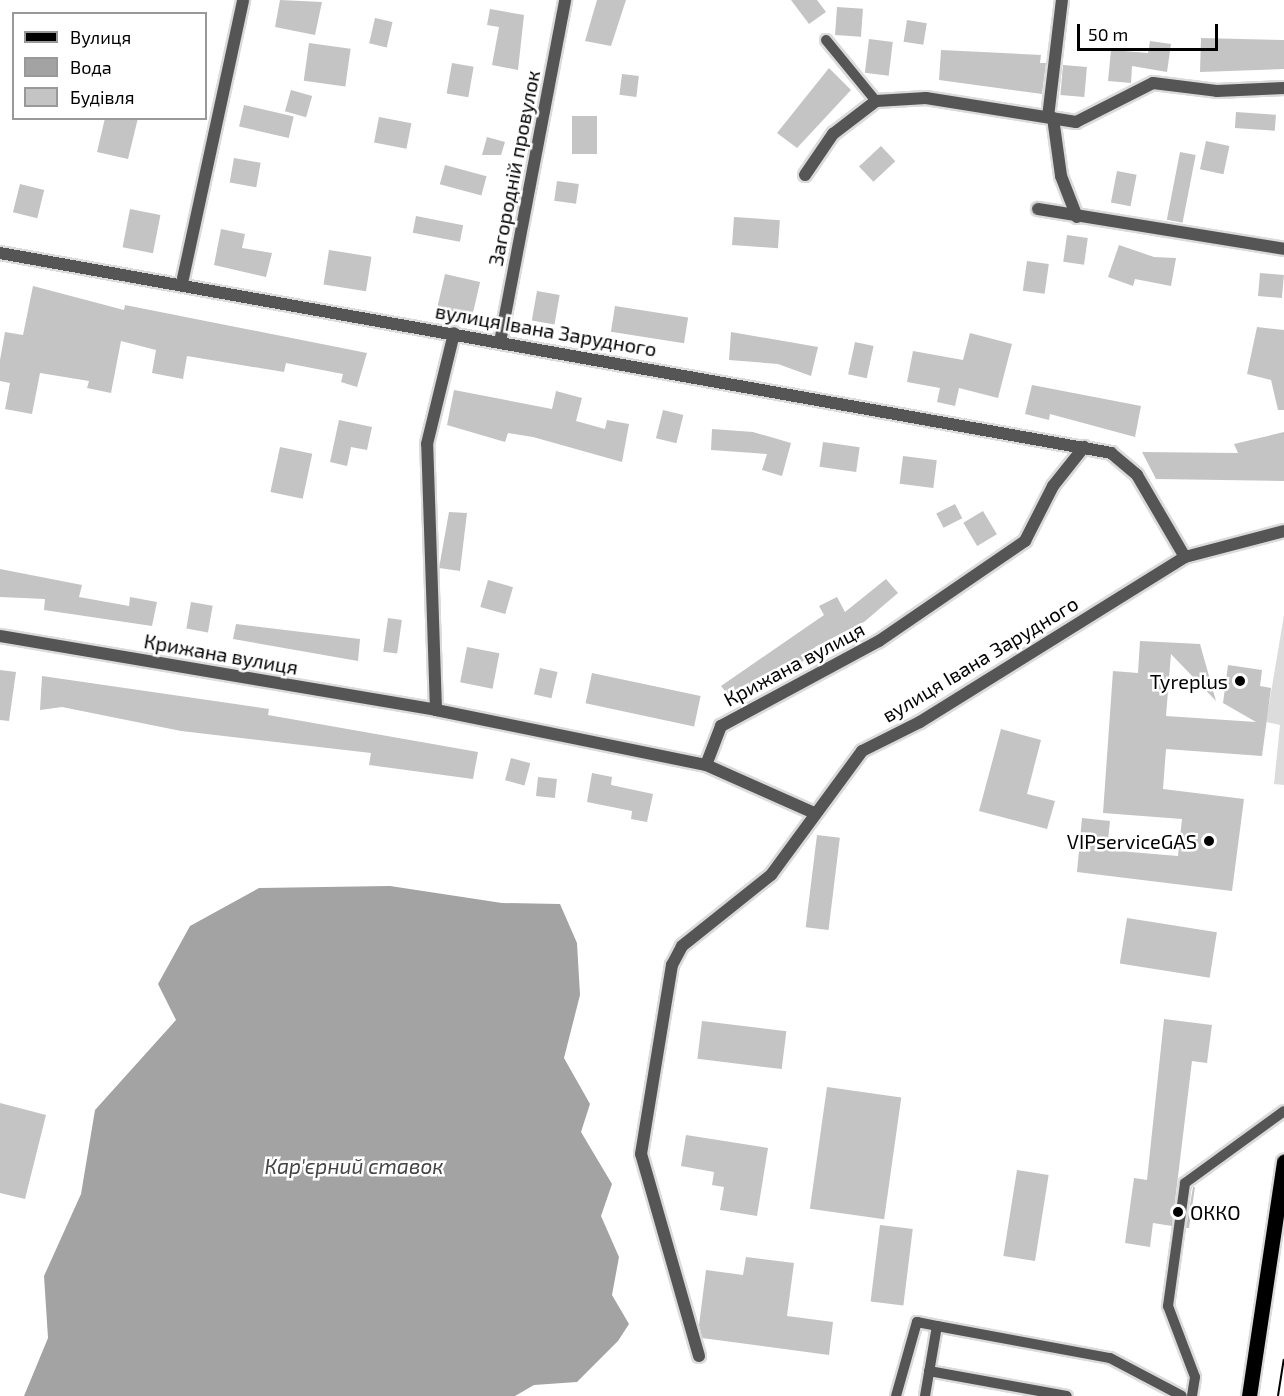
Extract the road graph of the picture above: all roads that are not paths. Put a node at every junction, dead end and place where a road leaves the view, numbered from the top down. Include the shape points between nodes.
1 (243, 0) edge
2 (566, 0) edge
3 (1062, 0) edge
4 (826, 40) dead end
5 (1284, 88) edge
6 (876, 101) junction
7 (1050, 118) junction
8 (805, 175) dead end
9 (1038, 209) dead end
10 (1077, 217) junction
11 (1284, 249) edge
12 (0, 253) edge
13 (182, 283) junction
14 (454, 333) junction
15 (500, 342) junction
16 (1084, 447) junction
17 (1284, 531) edge
18 (1185, 556) junction
19 (0, 636) edge
20 (436, 710) junction
21 (706, 765) junction
22 (812, 812) junction
23 (1284, 1111) edge
24 (1284, 1162) edge
25 (937, 1326) junction
26 (699, 1356) dead end
27 (929, 1371) junction
28 (896, 1396) edge
29 (925, 1396) edge
30 (1067, 1396) edge
31 (1182, 1396) edge
32 (1192, 1396) edge
33 (1249, 1396) edge

1 - 13 street
2 - 15 street, Загородній провулок
3 - 7 street
4 - 6 lane
5 - 7 street via 1217,91 1154,83 1076,122
6 - 7 street via 926,98
6 - 8 street via 833,134
7 - 10 street via 1061,176
9 - 10 street
10 - 11 street
12 - 13 street, вулиця Івана Зарудного
13 - 14 street, вулиця Івана Зарудного
14 - 15 street, вулиця Івана Зарудного
14 - 20 street via 427,444
15 - 16 street, вулиця Івана Зарудного
16 - 18 street, вулиця Івана Зарудного via 1111,453 1128,464
16 - 21 street, Крижана вулиця via 1053,486 1025,541 879,641 721,726
17 - 18 street, вулиця Івана Зарудного
18 - 22 street, вулиця Івана Зарудного via 920,722 862,751
19 - 20 street, Крижана вулиця
20 - 21 street, Крижана вулиця
21 - 22 street
22 - 26 street, вулиця Івана Зарудного via 771,875 692,935 672,965 641,1154
23 - 32 lane via 1185,1183 1168,1306 1195,1377
24 - 33 main road
25 - 27 lane
25 - 28 lane via 917,1322
25 - 31 lane via 1110,1358
27 - 29 lane
27 - 30 lane

